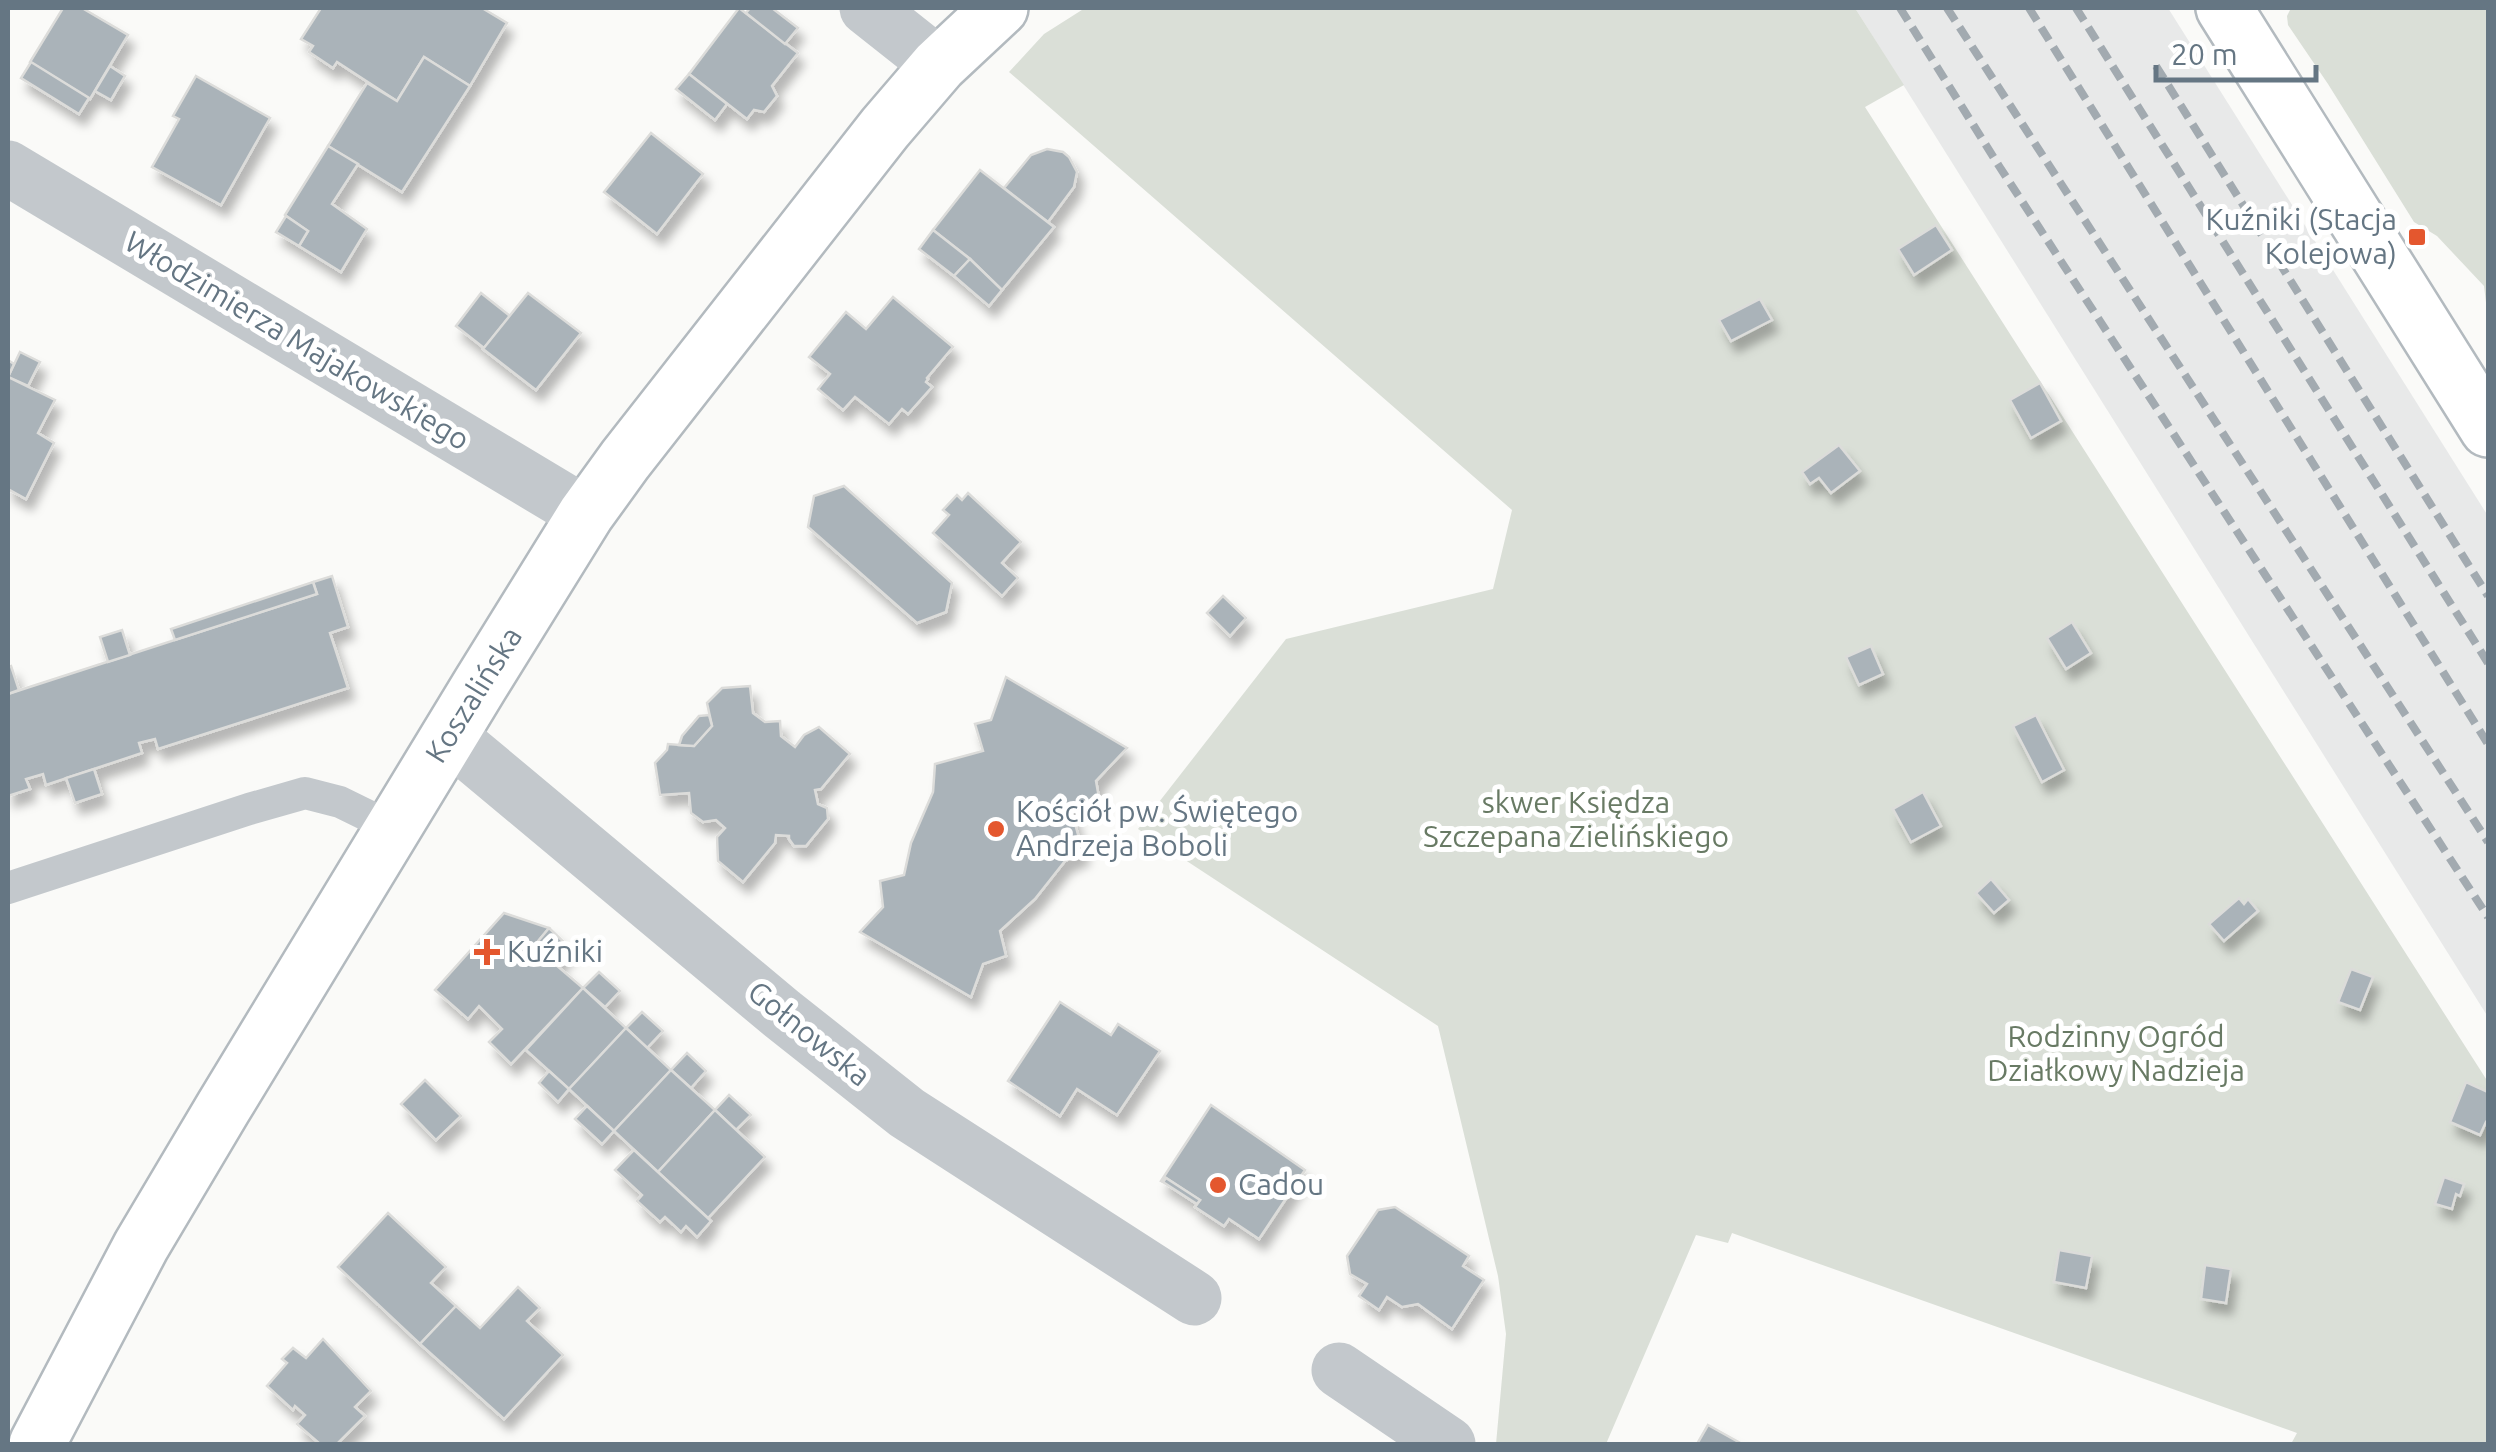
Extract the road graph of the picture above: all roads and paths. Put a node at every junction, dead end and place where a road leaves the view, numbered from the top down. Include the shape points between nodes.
1 (867, 8) edge
2 (1000, 8) edge
3 (2224, 8) edge
4 (938, 65) junction
5 (8, 168) edge
6 (2488, 430) edge
7 (586, 514) junction
8 (448, 736) junction
9 (393, 828) junction
10 (8, 888) edge
11 (1194, 1298) dead end
12 (1339, 1370) dead end
13 (36, 1444) edge
14 (1448, 1444) edge

1 - 4 street
2 - 4 street, Koszalińska
3 - 6 street
4 - 7 street, Koszalińska
5 - 7 street, Włodzimierza Majakowskiego
7 - 8 street, Koszalińska
8 - 9 street, Koszalińska
8 - 11 street, Gołnowska via 907,1113
9 - 10 lane via 306,793
9 - 13 street, Koszalińska via 141,1246
12 - 14 street

